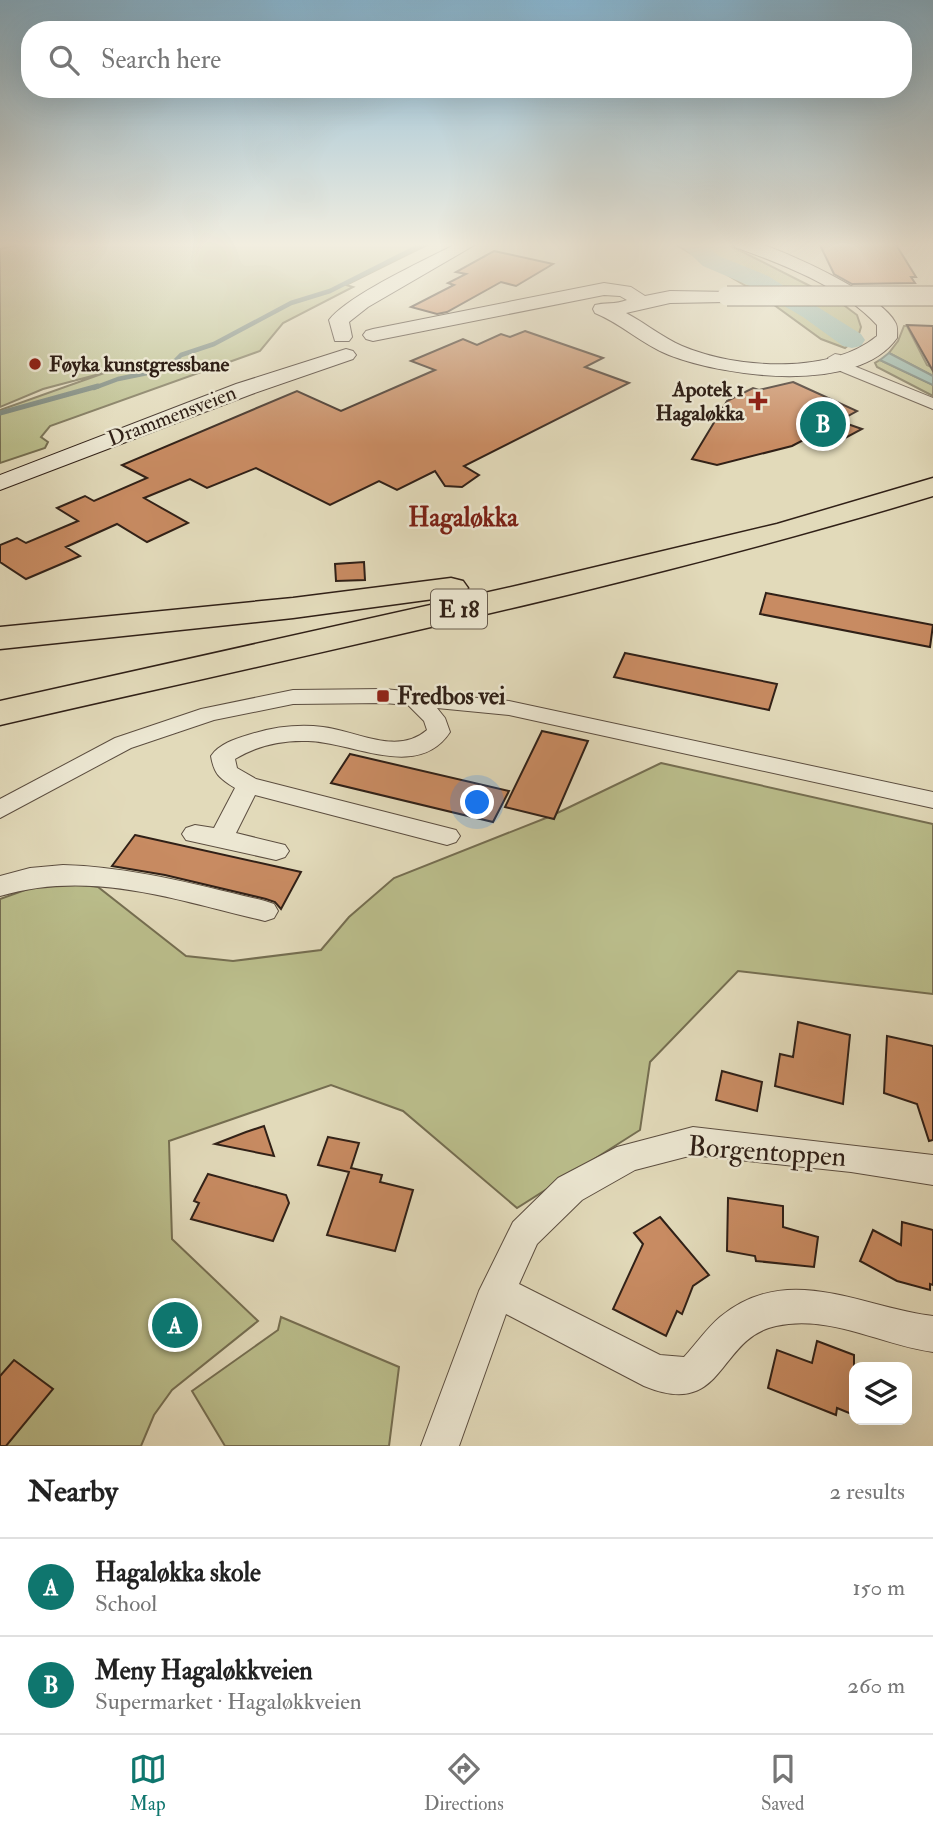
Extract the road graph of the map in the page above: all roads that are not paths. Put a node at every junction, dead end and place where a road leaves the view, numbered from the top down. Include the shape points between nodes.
1 (352, 310) edge
2 (547, 310) edge
3 (608, 310) edge
4 (634, 310) edge
5 (860, 310) edge
6 (875, 310) edge
7 (638, 326) junction
8 (361, 346) junction
9 (841, 362) junction
10 (933, 404) edge
11 (0, 473) edge
12 (920, 483) edge
13 (0, 484) edge
14 (505, 580) junction
15 (0, 638) edge
16 (0, 692) edge
17 (416, 700) junction
18 (0, 713) edge
19 (248, 785) junction
20 (933, 800) edge
21 (0, 810) edge
22 (195, 834) dead end
23 (447, 836) dead end
24 (221, 838) junction
25 (276, 850) dead end
26 (0, 886) edge
27 (265, 912) dead end
28 (933, 1170) edge
29 (497, 1292) junction
30 (933, 1334) edge
31 (440, 1446) edge

1 - 8 main road via 339,320
2 - 8 main road, Drammensveien
3 - 7 main road
4 - 7 main road
5 - 9 main road via 872,337
6 - 9 main road via 887,324 887,338 871,353
7 - 9 main road via 677,351 738,364 792,369
8 - 11 main road, Drammensveien via 144,415
8 - 13 main road, Drammensveien
9 - 10 street
12 - 14 highway, E 18
12 - 18 highway, E 18 via 746,541
14 - 15 highway, E 18 via 279,610
14 - 16 highway, E 18
17 - 19 street via 434,718 439,732 427,745 406,750 337,736 271,735 243,742 223,756 226,772
17 - 20 street via 509,708
17 - 21 street via 293,697 209,714 123,743
19 - 23 street
19 - 24 street
22 - 24 street
24 - 25 street
26 - 27 street via 52,873 112,877
28 - 29 street, Borgentoppen via 693,1141 628,1157 570,1189 524,1233
29 - 30 street via 657,1373 691,1376 736,1327 770,1309 821,1307
29 - 31 street, Borgentoppen

